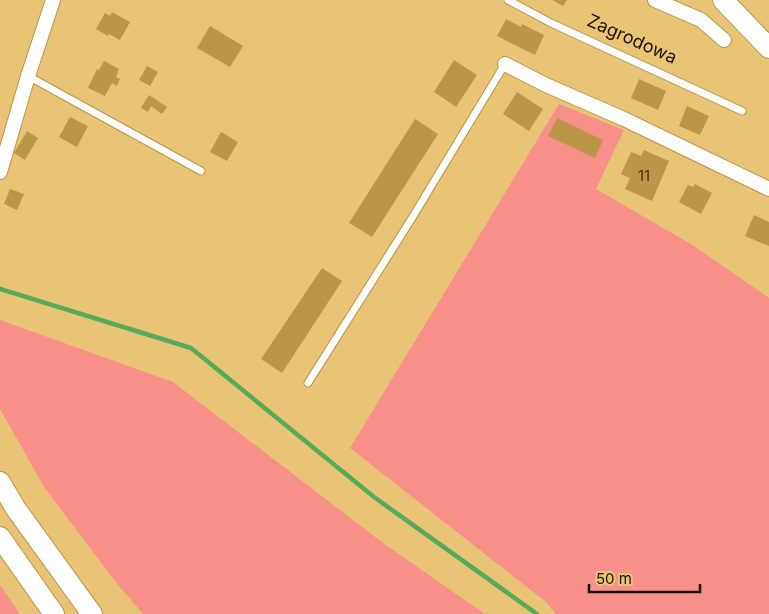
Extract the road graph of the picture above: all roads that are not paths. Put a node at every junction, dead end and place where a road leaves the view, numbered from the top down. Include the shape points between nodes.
1 (53, 0) edge
2 (508, 0) edge
3 (655, 0) edge
4 (723, 0) edge
5 (724, 40) dead end
6 (769, 48) edge
7 (505, 64) joint
8 (28, 76) junction
9 (742, 111) dead end
10 (202, 171) dead end
11 (0, 172) edge
12 (769, 189) edge
13 (308, 383) dead end
14 (0, 482) edge
15 (0, 537) edge
16 (54, 614) edge
17 (92, 614) edge

1 - 8 street
2 - 9 lane, Zagrodowa
3 - 5 street via 701,20
4 - 6 main road
7 - 12 street
7 - 13 lane
8 - 10 lane
8 - 11 street
14 - 17 main road
15 - 16 main road

